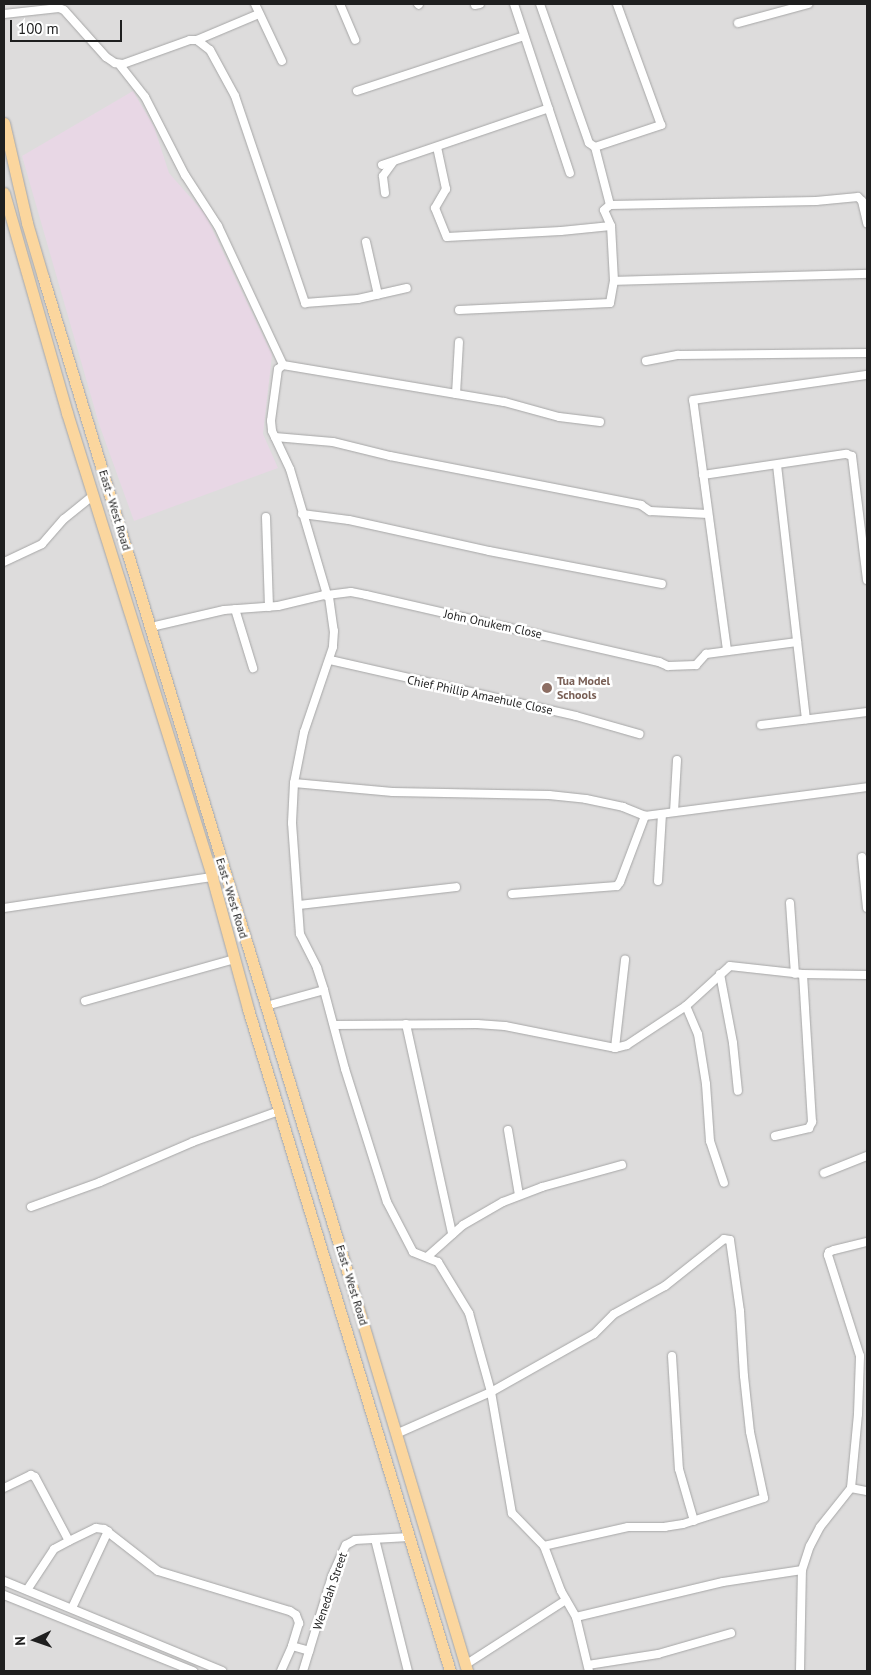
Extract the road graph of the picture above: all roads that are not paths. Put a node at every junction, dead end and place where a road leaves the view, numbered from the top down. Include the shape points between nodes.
1 (255, 4) edge
2 (340, 4) edge
3 (514, 4) edge
4 (540, 4) edge
5 (617, 4) edge
6 (808, 4) edge
7 (4, 14) edge
8 (260, 14) junction
9 (738, 23) dead end
10 (524, 36) junction
11 (197, 40) junction
12 (355, 40) dead end
13 (282, 61) dead end
14 (119, 64) junction
15 (358, 91) dead end
16 (549, 108) junction
17 (4, 123) edge
18 (437, 147) junction
19 (595, 147) junction
20 (393, 162) junction
21 (382, 165) dead end
22 (570, 173) dead end
23 (4, 193) edge
24 (385, 193) dead end
25 (610, 205) junction
26 (867, 223) edge
27 (611, 226) junction
28 (366, 242) dead end
29 (867, 274) edge
30 (614, 281) junction
31 (407, 288) dead end
32 (378, 295) junction
33 (460, 310) dead end
34 (458, 342) dead end
35 (867, 353) edge
36 (646, 361) dead end
37 (283, 365) junction
38 (867, 375) edge
39 (456, 394) junction
40 (600, 422) dead end
41 (275, 437) junction
42 (777, 465) junction
43 (703, 475) junction
44 (94, 495) junction
45 (302, 514) junction
46 (708, 514) junction
47 (266, 517) dead end
48 (4, 562) edge
49 (867, 580) edge
50 (662, 584) dead end
51 (327, 595) junction
52 (269, 606) junction
53 (235, 609) junction
54 (151, 627) junction
55 (797, 642) junction
56 (727, 650) junction
57 (330, 660) junction
58 (253, 668) dead end
59 (867, 712) edge
60 (806, 719) junction
61 (762, 725) dead end
62 (639, 734) dead end
63 (677, 760) dead end
64 (294, 783) junction
65 (867, 787) edge
66 (674, 812) junction
67 (662, 814) junction
68 (645, 816) junction
69 (862, 857) dead end
70 (212, 877) junction
71 (658, 881) dead end
72 (456, 887) dead end
73 (512, 894) dead end
74 (790, 903) dead end
75 (300, 906) junction
76 (4, 908) edge
77 (867, 908) edge
78 (234, 959) junction
79 (625, 960) dead end
80 (720, 974) junction
81 (795, 974) junction
82 (803, 974) junction
83 (867, 975) edge
84 (324, 990) junction
85 (85, 1002) dead end
86 (266, 1006) junction
87 (686, 1006) junction
88 (406, 1024) junction
89 (334, 1025) junction
90 (615, 1048) junction
91 (738, 1091) dead end
92 (279, 1112) junction
93 (508, 1130) dead end
94 (775, 1136) dead end
95 (867, 1156) edge
96 (622, 1165) dead end
97 (824, 1173) dead end
98 (724, 1183) dead end
99 (519, 1195) junction
100 (31, 1207) dead end
101 (452, 1234) junction
102 (867, 1242) edge
103 (427, 1257) junction
104 (355, 1297) junction
105 (338, 1302) junction
106 (672, 1356) dead end
107 (864, 1357) edge
108 (491, 1392) junction
109 (858, 1414) junction
110 (867, 1416) edge
111 (396, 1434) junction
112 (4, 1488) edge
113 (851, 1488) junction
114 (867, 1491) edge
115 (694, 1521) junction
116 (108, 1531) junction
117 (409, 1537) junction
118 (375, 1539) junction
119 (69, 1541) junction
120 (544, 1546) junction
121 (802, 1570) junction
122 (4, 1581) edge
123 (26, 1590) junction
124 (4, 1595) edge
125 (566, 1600) junction
126 (72, 1608) junction
127 (576, 1617) junction
128 (732, 1634) dead end
129 (292, 1646) junction
130 (309, 1651) junction
131 (466, 1668) edge
132 (589, 1668) edge
133 (192, 1671) edge
134 (222, 1671) edge
135 (281, 1671) edge
136 (303, 1671) edge
137 (408, 1671) edge
138 (450, 1671) edge
139 (800, 1671) edge

1 - 8 street
2 - 12 street
3 - 10 street
4 - 19 street via 590,143
5 - 19 street via 661,125
6 - 9 street
7 - 14 street via 64,10 106,57
8 - 11 street
8 - 13 street
10 - 15 street
10 - 16 street
11 - 14 street
11 - 32 street via 214,56 235,96 304,304
14 - 37 street via 145,97 185,175 218,226
16 - 18 street
16 - 22 street
17 - 54 main road, East - West Road via 27,223
18 - 20 street
18 - 27 street via 446,189 435,208 447,237
19 - 25 street
20 - 21 street
20 - 24 street via 383,176
23 - 44 main road, East - West Road
25 - 26 street via 816,201 858,197
25 - 27 street via 604,210
27 - 30 street
28 - 32 street
29 - 30 street
30 - 33 street via 612,299 608,304
31 - 32 street
34 - 39 street
35 - 36 street via 678,355
37 - 39 street
37 - 41 street via 278,369 272,407 271,427
38 - 43 street via 693,400
39 - 40 street via 504,402 559,417
41 - 45 street via 290,469
41 - 46 street via 333,442 641,505 650,512
42 - 43 street
42 - 49 street via 846,454 852,456
42 - 55 street
43 - 46 street
44 - 48 street via 42,544
44 - 70 main road, East - West Road
45 - 50 street via 349,520
45 - 51 street
46 - 56 street
47 - 52 street
51 - 52 street, John Onukem Close
51 - 56 street, John Onukem Close via 351,592 366,595 668,666 696,665 706,654
51 - 57 street via 334,631
52 - 53 street, John Onukem Close
53 - 54 street, John Onukem Close
53 - 58 street
54 - 86 main road, East - West Road
55 - 56 street
55 - 60 street
57 - 62 street, Chief Phillip Amaehule Close
57 - 64 street via 304,732
59 - 60 street
60 - 61 street
63 - 66 street
64 - 68 street via 393,792 586,798
64 - 75 street via 293,850
65 - 66 street
66 - 67 street
67 - 68 street
67 - 71 street
68 - 73 street via 617,886
69 - 77 street
70 - 76 street
70 - 78 main road, East - West Road
72 - 75 street
74 - 81 street
75 - 84 street via 302,941 317,968
78 - 85 street
78 - 92 main road, East - West Road
79 - 90 street
80 - 81 street via 726,968 738,966
80 - 87 street
80 - 91 street
81 - 82 street
82 - 83 street
82 - 94 street via 812,1122 809,1128
84 - 86 street
84 - 89 street
86 - 104 main road, East - West Road
87 - 90 street via 627,1045
87 - 98 street via 698,1034 710,1141
88 - 89 street
88 - 90 street via 505,1026
88 - 101 street
89 - 103 street via 344,1069 380,1185 413,1252
92 - 100 street via 193,1142
92 - 105 main road, East - West Road
93 - 99 street
95 - 97 street
96 - 99 street
99 - 101 street via 482,1213
101 - 103 street
102 - 107 street via 834,1250 828,1256
103 - 108 street via 438,1262 469,1313
104 - 105 main road
104 - 111 main road, East - West Road
105 - 117 main road, East - West Road
106 - 115 street via 679,1469
107 - 109 street
108 - 111 street
108 - 115 street via 594,1334 614,1314 665,1286 724,1239 730,1240 740,1311 750,1432 764,1498 760,1502
108 - 120 street via 512,1513
109 - 110 street
109 - 113 street
111 - 131 main road, East - West Road
112 - 119 street via 31,1475 35,1477
113 - 114 street
113 - 121 street via 820,1528
115 - 120 street via 665,1527 628,1527
116 - 119 street via 96,1528
116 - 126 street
116 - 129 street via 158,1571 290,1611 299,1623
117 - 118 street, Wenedah Street
117 - 138 main road, East - West Road
118 - 130 street, Wenedah Street via 355,1540 346,1546 332,1576
118 - 137 street
119 - 123 street via 54,1549
120 - 125 street
121 - 127 street via 723,1582
121 - 139 street
122 - 123 street
123 - 126 street
124 - 133 street
125 - 127 street
125 - 131 street
126 - 134 street
127 - 132 street
128 - 132 street
129 - 130 street
129 - 135 street
130 - 136 street, Wenedah Street

